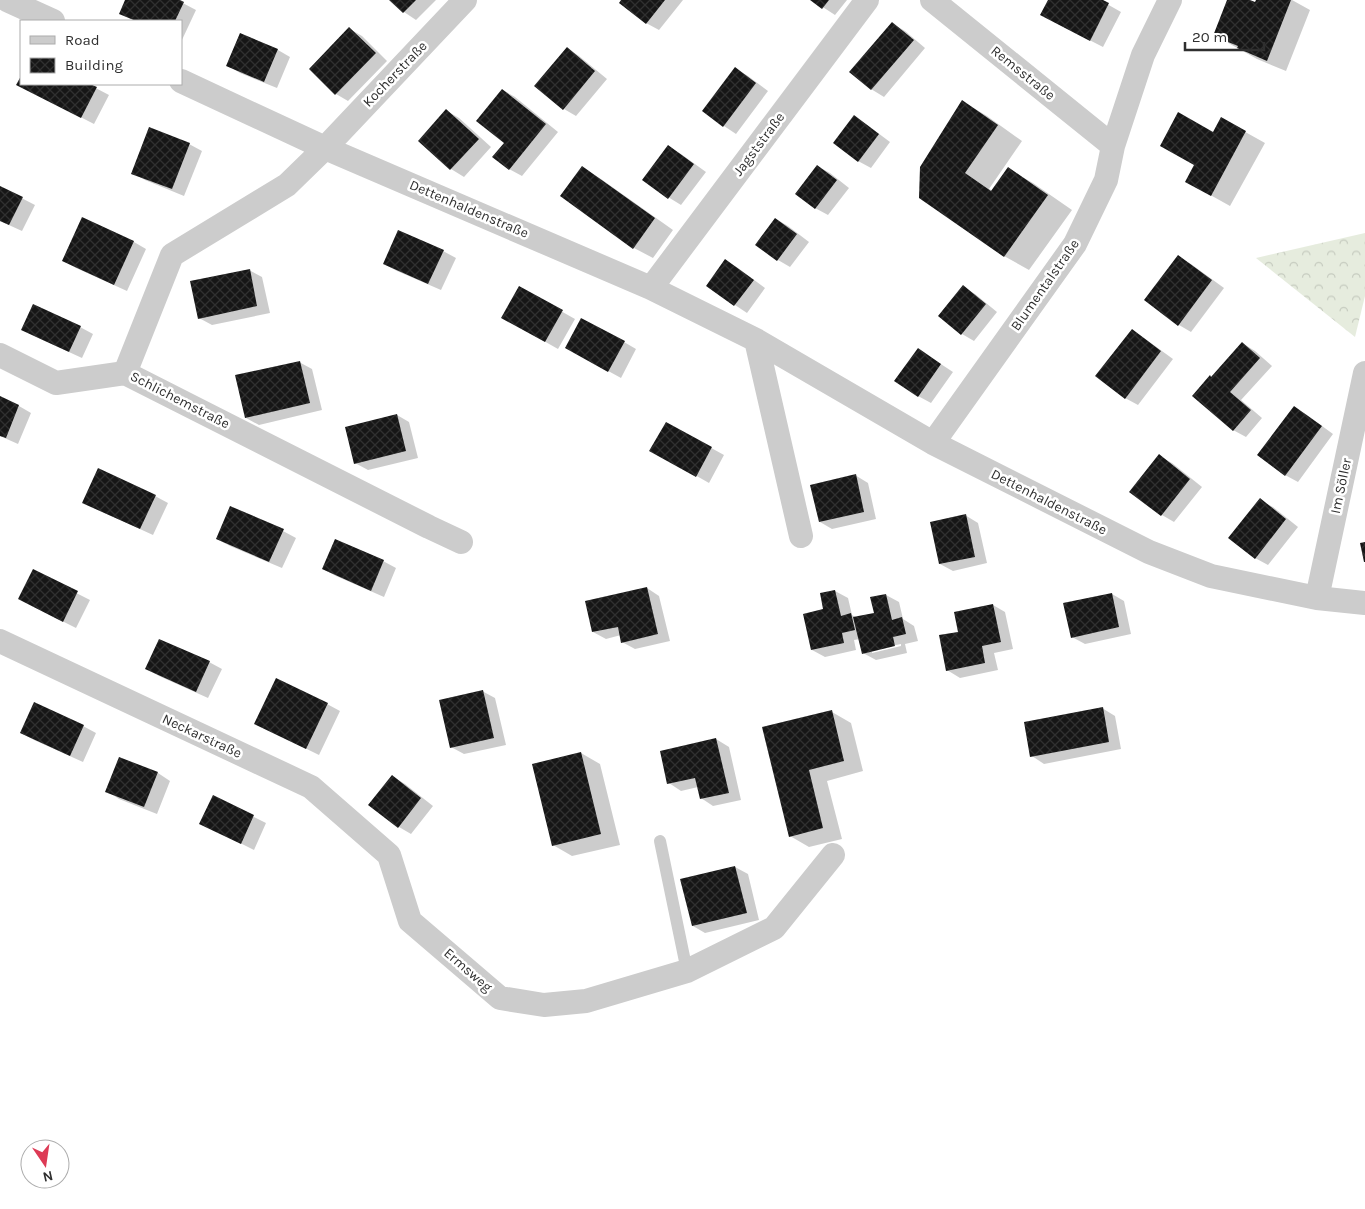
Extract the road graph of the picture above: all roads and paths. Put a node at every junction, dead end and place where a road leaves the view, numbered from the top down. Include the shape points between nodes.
1 (8, 0) edge
2 (465, 0) edge
3 (867, 0) edge
4 (932, 0) edge
5 (1170, 0) edge
6 (51, 20) edge
7 (182, 81) edge
8 (1113, 146) junction
9 (325, 148) junction
10 (651, 288) junction
11 (756, 340) junction
12 (0, 355) edge
13 (125, 373) junction
14 (1365, 373) edge
15 (933, 443) junction
16 (801, 536) dead end
17 (461, 542) dead end
18 (1317, 598) junction
19 (1365, 603) edge
20 (0, 641) edge
21 (660, 842) dead end
22 (389, 855) joint
23 (834, 855) dead end
24 (687, 971) junction

1 - 6 street
2 - 9 street, Kocherstraße
3 - 10 street, Jagststraße
4 - 8 street, Remsstraße
5 - 8 street, Blumentalstraße via 1143,55
7 - 9 street, Dettenhaldenstraße
8 - 15 street, Blumentalstraße via 1106,180 1075,244
9 - 10 street, Dettenhaldenstraße
9 - 13 street, Schlichemstraße via 286,185 172,255
10 - 11 street, Dettenhaldenstraße
11 - 15 street, Dettenhaldenstraße
11 - 16 street
12 - 13 street via 56,383
13 - 17 street, Schlichemstraße
14 - 18 street, Im Söller
15 - 18 street, Dettenhaldenstraße via 1148,552 1210,576
18 - 19 street, Dettenhaldenstraße
20 - 22 street, Neckarstraße via 311,787
21 - 24 lane
22 - 24 street, Ermsweg via 410,921 500,998 544,1005 586,1001
23 - 24 street, Ermsweg via 774,928

